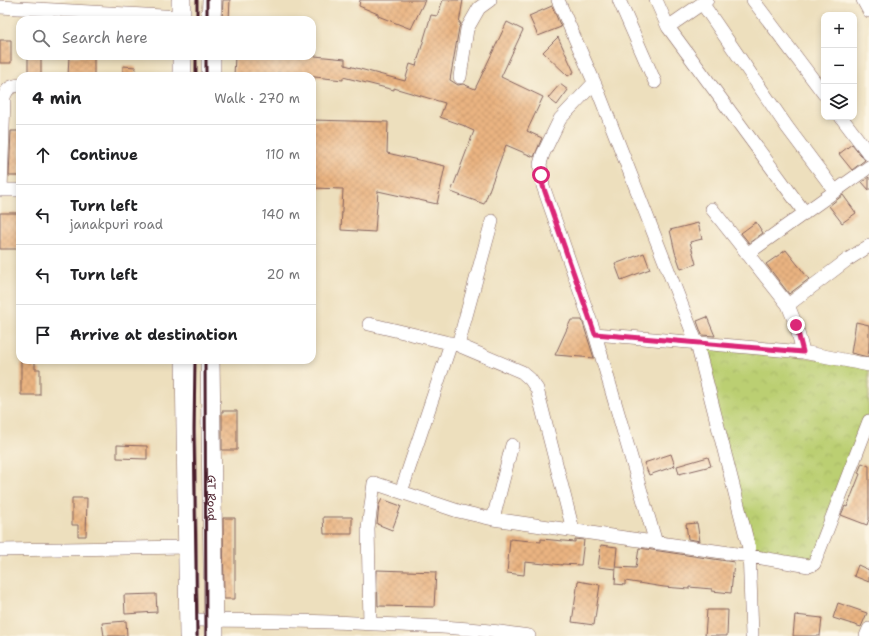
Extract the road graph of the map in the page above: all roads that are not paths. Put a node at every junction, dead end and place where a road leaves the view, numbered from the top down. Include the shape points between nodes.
1 (212, 0) edge
2 (490, 0) edge
3 (558, 0) edge
4 (619, 0) edge
5 (656, 0) edge
6 (754, 0) edge
7 (863, 0) edge
8 (705, 2) edge
9 (0, 7) edge
10 (869, 11) edge
11 (181, 12) edge
12 (211, 16) edge
13 (668, 27) junction
14 (182, 60) edge
15 (211, 60) edge
16 (182, 72) edge
17 (211, 72) edge
18 (460, 77) dead end
19 (654, 82) dead end
20 (594, 83) junction
21 (16, 86) edge
22 (821, 90) edge
23 (843, 120) edge
24 (869, 154) edge
25 (869, 167) edge
26 (0, 190) edge
27 (16, 190) edge
28 (835, 191) junction
29 (712, 209) dead end
30 (805, 213) junction
31 (492, 221) dead end
32 (869, 246) edge
33 (747, 254) junction
34 (788, 304) junction
35 (369, 324) dead end
36 (595, 334) junction
37 (455, 344) junction
38 (697, 344) junction
39 (803, 352) junction
40 (185, 364) edge
41 (210, 364) edge
42 (869, 365) edge
43 (210, 412) junction
44 (186, 413) junction
45 (869, 422) edge
46 (512, 445) dead end
47 (401, 492) junction
48 (493, 519) junction
49 (573, 530) junction
50 (656, 543) junction
51 (188, 547) junction
52 (0, 550) edge
53 (750, 556) junction
54 (370, 624) junction
55 (189, 628) edge
56 (214, 628) edge
57 (869, 629) edge
58 (511, 635) edge
59 (529, 636) edge
60 (752, 636) edge
61 (866, 636) edge

1 - 12 highway
2 - 18 street via 479,8 467,29
3 - 20 street
4 - 19 street
5 - 13 street
6 - 22 street
7 - 10 street
8 - 13 street
8 - 28 street via 787,127
9 - 11 street
13 - 30 street
14 - 16 highway
15 - 17 highway
20 - 36 street via 560,119 540,164 543,186
20 - 38 street
21 - 26 street via 8,89 4,97
23 - 24 street
25 - 28 street
26 - 27 street
28 - 30 street
29 - 33 street
30 - 33 street
31 - 37 street
32 - 34 street
33 - 34 street
34 - 39 street
35 - 37 street
36 - 38 street
36 - 50 street
37 - 47 street
37 - 49 street via 522,372 537,389
38 - 39 street
38 - 53 street
39 - 42 street
40 - 44 highway
41 - 43 highway, GT Road
43 - 44 highway
43 - 56 highway, GT Road
44 - 51 highway
45 - 53 street via 814,564 802,566
46 - 48 street
47 - 48 street via 458,511
47 - 54 street via 374,483 368,528
48 - 49 street
49 - 50 street
50 - 53 street
51 - 52 street
51 - 55 highway
53 - 60 street
54 - 56 street
54 - 58 street via 420,625
55 - 56 street
57 - 61 street
58 - 59 street

